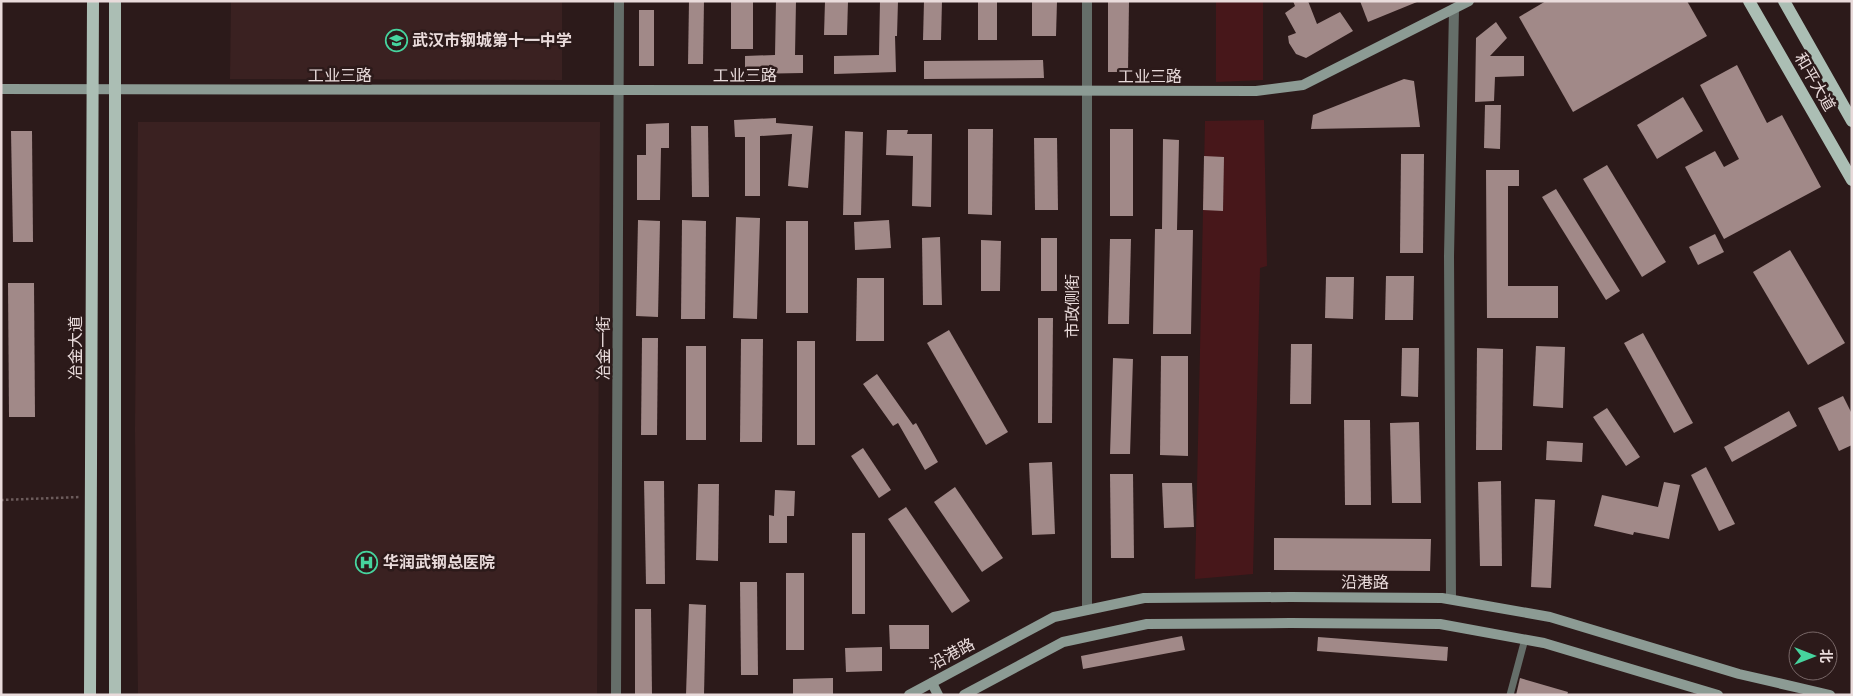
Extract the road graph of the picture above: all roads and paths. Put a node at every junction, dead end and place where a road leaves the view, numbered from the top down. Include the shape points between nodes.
1 (92, 1) edge
2 (114, 1) edge
3 (619, 1) edge
4 (1087, 1) edge
5 (1469, 1) edge
6 (1749, 1) edge
7 (1784, 1) edge
8 (1454, 9) junction
9 (1, 89) edge
10 (92, 90) junction
11 (114, 90) junction
12 (620, 90) junction
13 (1087, 91) junction
14 (1852, 121) edge
15 (1852, 180) edge
16 (91, 496) junction
17 (1, 500) edge
18 (1451, 600) junction
19 (1087, 610) junction
20 (1525, 639) junction
21 (932, 682) junction
22 (90, 695) edge
23 (115, 695) edge
24 (616, 695) edge
25 (909, 695) edge
26 (938, 695) edge
27 (964, 695) edge
28 (1510, 695) edge
29 (1718, 695) edge
30 (1830, 695) edge

1 - 10 main road, 冶金大道
2 - 11 main road
3 - 12 street, 冶金一街
4 - 13 street, 市政侧街
5 - 8 main road, 工业三路
6 - 15 main road, 和平大道
7 - 14 main road, 和平大道
8 - 13 main road, 工业三路 via 1303,85 1256,91
8 - 18 street via 1448,256
9 - 10 main road, 工业三路
10 - 11 main road, 工业三路
10 - 16 main road, 冶金大道
11 - 12 main road, 工业三路
11 - 23 main road
12 - 13 main road, 工业三路
12 - 24 street, 冶金一街
13 - 19 street, 市政侧街
16 - 17 path
16 - 22 main road, 冶金大道
18 - 19 main road, 沿港路 via 1144,598
18 - 30 main road, 沿港路 via 1550,617 1739,674
19 - 21 main road, 沿港路 via 1054,617
20 - 27 main road via 1440,624 1147,624 1063,642
20 - 28 lane
20 - 29 main road
21 - 25 main road, 沿港路
21 - 26 main road

